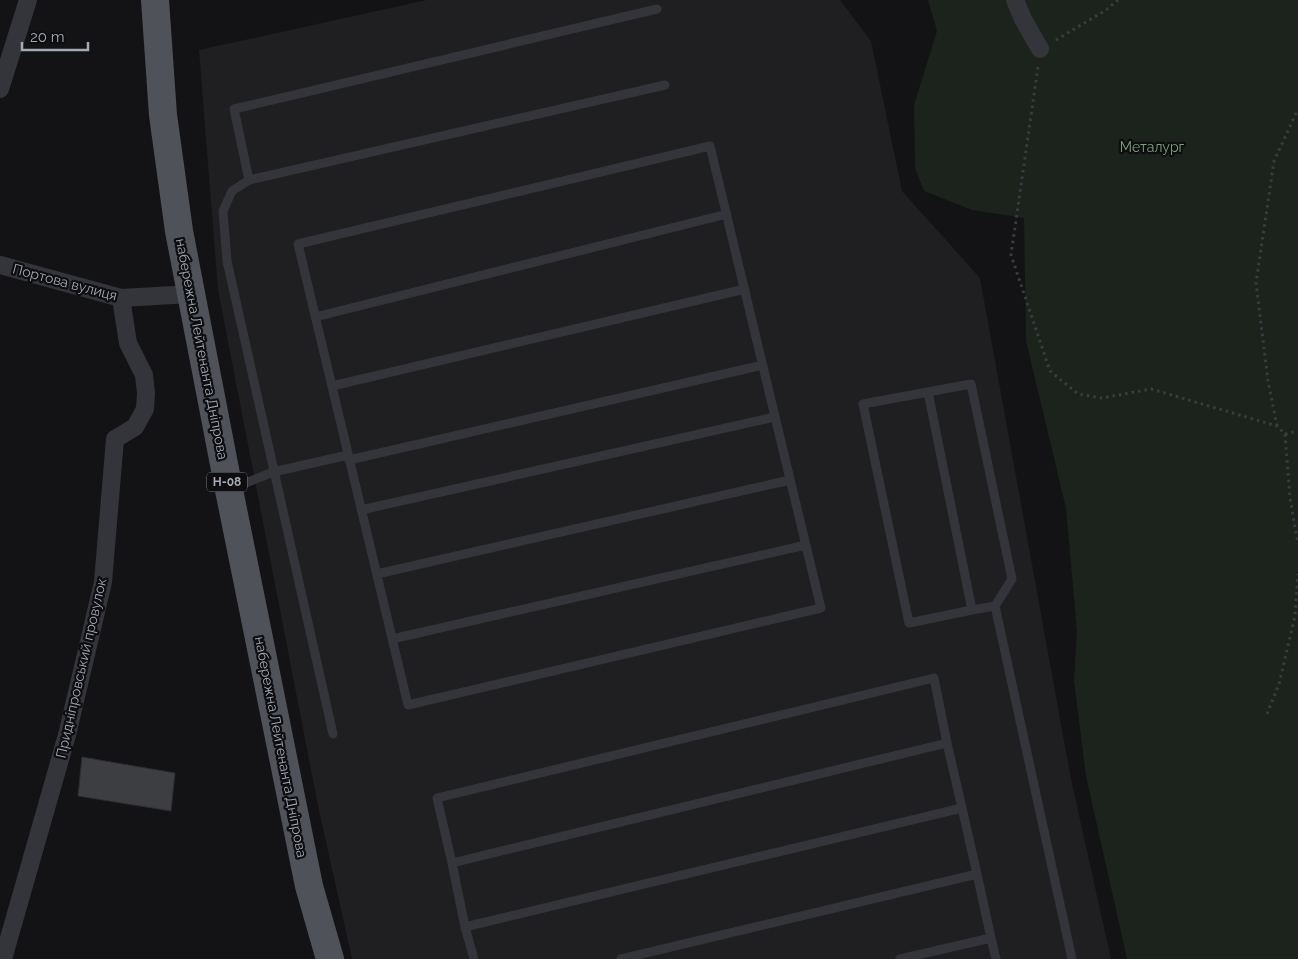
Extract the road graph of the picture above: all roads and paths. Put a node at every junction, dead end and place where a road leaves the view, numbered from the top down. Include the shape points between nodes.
1 (28, 0) edge
2 (155, 0) edge
3 (1015, 0) edge
4 (1118, 0) edge
5 (657, 9) dead end
6 (1040, 49) junction
7 (665, 84) dead end
8 (0, 89) edge
9 (1298, 109) edge
10 (249, 180) junction
11 (727, 214) junction
12 (0, 265) edge
13 (745, 289) junction
14 (191, 294) junction
15 (121, 298) junction
16 (315, 317) junction
17 (763, 366) junction
18 (332, 386) junction
19 (928, 392) junction
20 (775, 417) junction
21 (1278, 426) junction
22 (1298, 431) edge
23 (1285, 434) junction
24 (349, 457) junction
25 (274, 472) junction
26 (790, 480) junction
27 (229, 490) junction
28 (361, 510) junction
29 (806, 544) junction
30 (1298, 544) edge
31 (377, 574) junction
32 (1298, 574) edge
33 (995, 606) junction
34 (972, 610) junction
35 (392, 639) junction
36 (1267, 714) dead end
37 (333, 734) dead end
38 (948, 743) junction
39 (962, 808) junction
40 (452, 863) junction
41 (977, 874) junction
42 (466, 927) junction
43 (991, 938) junction
44 (3, 959) edge
45 (330, 959) edge
46 (474, 959) edge
47 (621, 959) edge
48 (900, 959) edge
49 (996, 959) edge
50 (1072, 959) edge

1 - 8 street
2 - 14 main road, набережна Лейтенанта Дніпрова / Н-08 via 163,114
3 - 6 street
4 - 6 path
5 - 10 lane via 234,109
6 - 21 path via 1011,255 1050,371 1078,394 1102,398 1151,388
7 - 10 lane
9 - 21 path via 1274,161 1256,283 1268,381
10 - 25 lane via 232,192 223,210 226,261
11 - 13 lane
11 - 16 lane
11 - 16 lane via 710,146 298,244
12 - 15 street, Портова вулиця
13 - 17 lane
13 - 18 lane
14 - 15 street, Портова вулиця
14 - 27 main road, набережна Лейтенанта Дніпрова / Н-08
15 - 44 street, Придніпровський провулок via 128,344 144,375 145,409 134,427 114,439 103,582 67,735
16 - 18 lane
17 - 20 lane
17 - 24 lane
18 - 24 lane
19 - 33 lane via 971,384 1012,579
19 - 34 lane
19 - 34 lane via 863,404 909,623
20 - 26 lane
20 - 28 lane
21 - 23 path
22 - 23 path
23 - 30 path via 1290,498
24 - 25 lane
24 - 28 lane
25 - 27 lane
25 - 37 lane
26 - 29 lane
26 - 31 lane
27 - 45 main road, набережна Лейтенанта Дніпрова / Н-08 via 309,886
28 - 31 lane
29 - 35 lane
29 - 35 lane via 820,608 408,705
31 - 35 lane
32 - 36 path via 1295,616 1281,676
33 - 34 lane
33 - 50 lane
38 - 39 lane
38 - 40 lane
38 - 40 lane via 934,678 924,680 437,798
39 - 41 lane
39 - 42 lane
40 - 42 lane
41 - 43 lane
41 - 47 lane
42 - 46 lane
43 - 48 lane
43 - 49 lane

